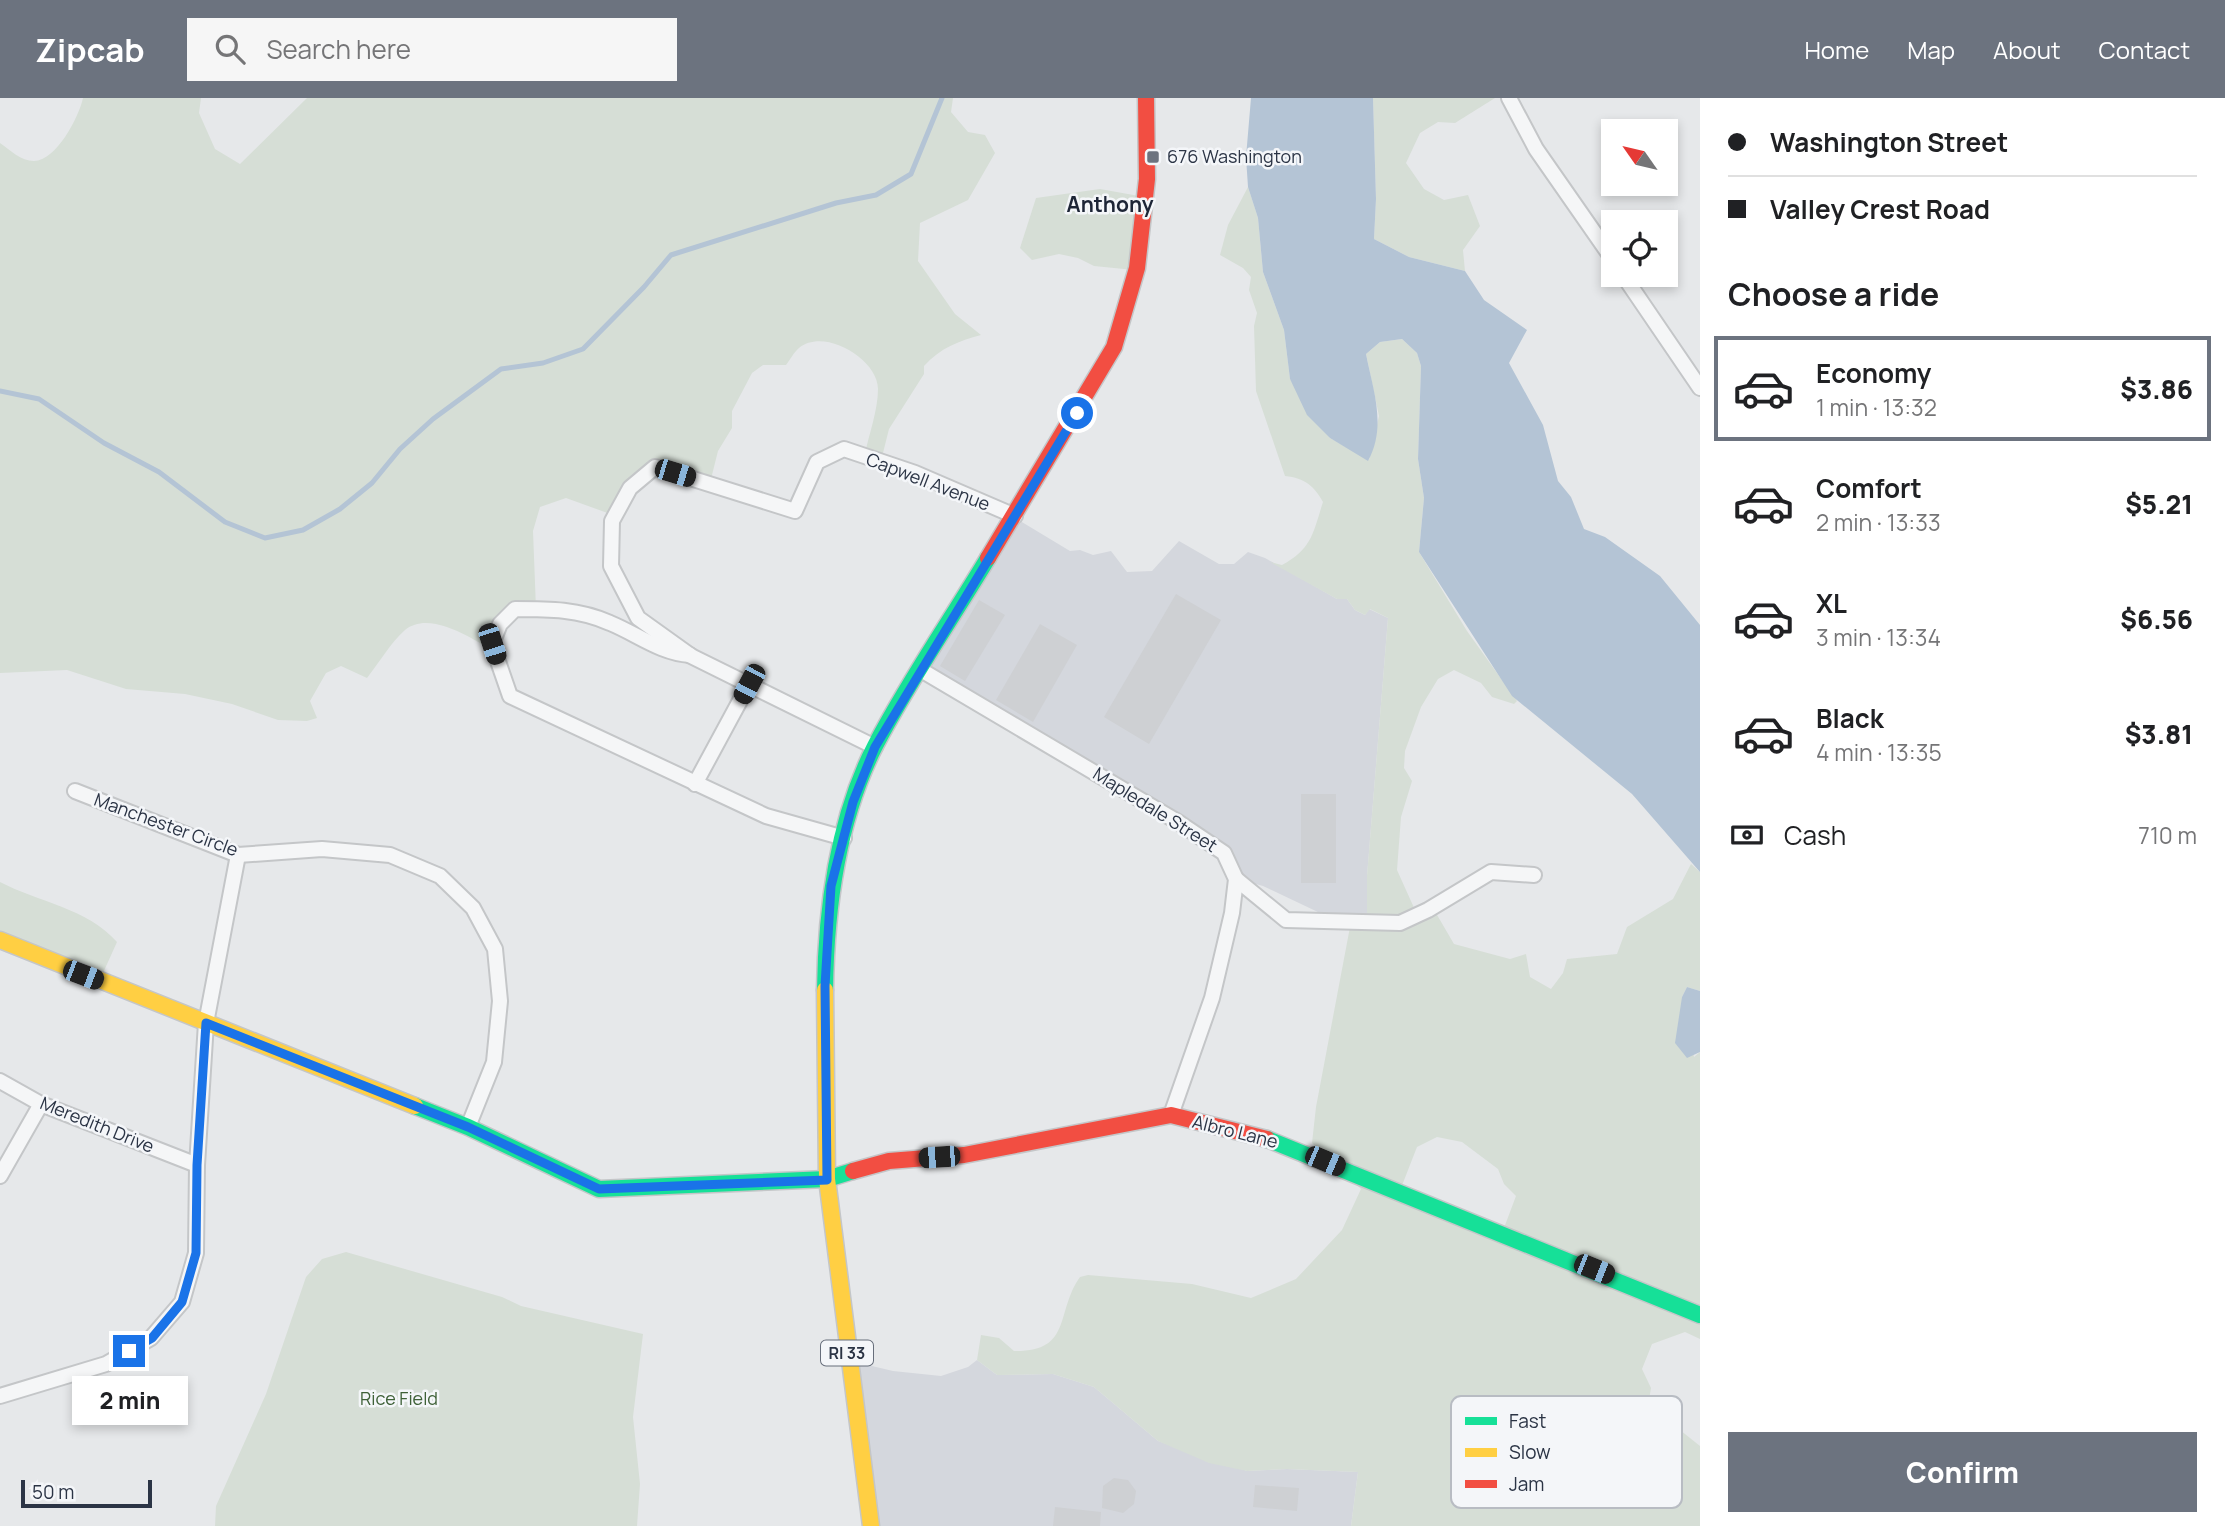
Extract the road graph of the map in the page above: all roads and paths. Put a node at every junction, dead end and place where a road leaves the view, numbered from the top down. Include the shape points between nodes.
1 (1146, 98) edge
2 (1509, 98) edge
3 (1601, 242) edge
4 (1631, 287) edge
5 (1700, 388) edge
6 (1015, 516) junction
7 (691, 656) junction
8 (920, 670) junction
9 (749, 684) junction
10 (875, 747) junction
11 (695, 784) junction
12 (75, 791) dead end
13 (844, 838) junction
14 (238, 855) junction
15 (1534, 875) dead end
16 (1236, 879) junction
17 (0, 940) edge
18 (206, 1023) junction
19 (0, 1082) edge
20 (41, 1104) junction
21 (1171, 1115) junction
22 (468, 1127) junction
23 (197, 1165) junction
24 (0, 1176) edge
25 (827, 1180) junction
26 (1700, 1315) edge
27 (0, 1396) edge
28 (871, 1526) edge

1 - 6 street, RI 33 via 1147,179 1137,268 1114,348
2 - 3 street via 1536,149
4 - 5 street
6 - 7 street, Capwell Avenue via 915,473 844,450 817,462 795,511 655,467 629,488 612,521 611,566 638,618
6 - 8 street, RI 33
7 - 9 street, Capwell Avenue
7 - 11 street via 671,654 610,622 575,610 515,609 500,624 492,644 510,696
8 - 10 street, RI 33
8 - 16 street, Mapledale Street via 1224,852
9 - 10 street, Capwell Avenue
9 - 11 street
10 - 13 street, RI 33
11 - 13 street via 766,816
12 - 14 street, Manchester Circle
13 - 25 street, RI 33 via 831,886 825,986
14 - 18 street
14 - 22 street, Manchester Circle via 323,849 390,855 440,876 473,908 495,950 500,1001 494,1062
15 - 16 street via 1491,872 1400,923 1286,920
16 - 21 street via 1212,998
17 - 18 street, Albro Lane
18 - 22 street, Albro Lane
18 - 23 street
19 - 20 street, Meredith Drive
20 - 23 street, Meredith Drive
20 - 24 street
21 - 25 street, Albro Lane via 964,1155 889,1161
21 - 26 street, Albro Lane via 1279,1142
22 - 25 street, Albro Lane via 599,1189
23 - 27 street via 196,1253 182,1302 152,1338 106,1364
25 - 28 street, RI 33

